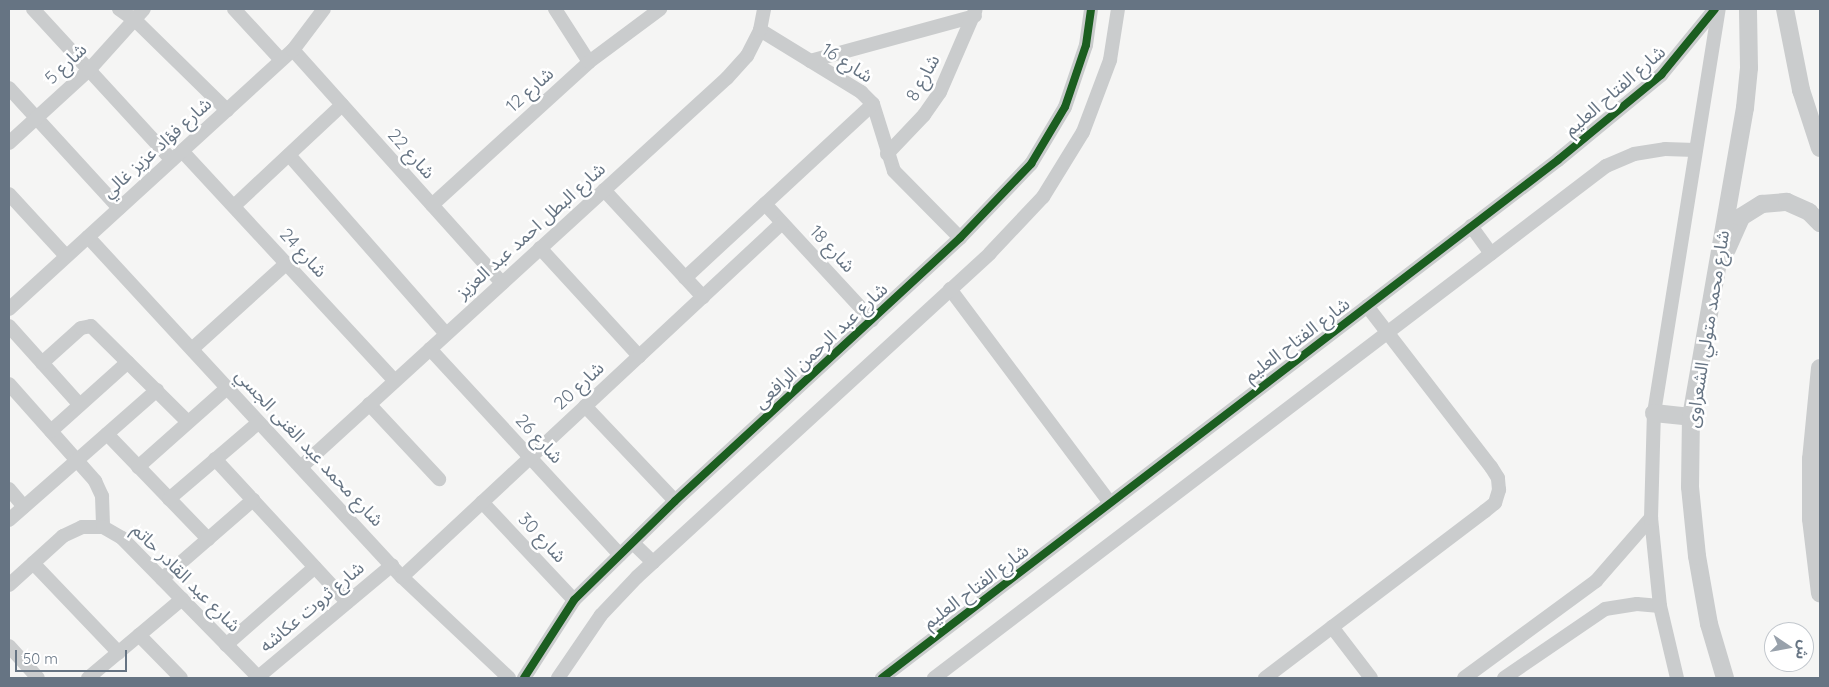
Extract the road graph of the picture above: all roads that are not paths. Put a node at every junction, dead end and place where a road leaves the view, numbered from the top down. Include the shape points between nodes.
1 (32, 9) edge
2 (119, 9) edge
3 (144, 9) edge
4 (234, 9) edge
5 (324, 9) edge
6 (555, 9) edge
7 (660, 9) edge
8 (764, 9) edge
9 (1091, 9) edge
10 (1118, 9) edge
11 (1717, 9) edge
12 (1748, 9) edge
13 (1784, 9) edge
14 (975, 12) edge
15 (135, 20) junction
16 (760, 30) junction
17 (293, 50) junction
18 (282, 60) junction
19 (810, 61) junction
20 (589, 62) junction
21 (89, 70) junction
22 (9, 88) edge
23 (873, 104) junction
24 (342, 105) junction
25 (226, 110) junction
26 (36, 118) junction
27 (1817, 132) edge
28 (9, 143) edge
29 (1820, 148) edge
30 (1696, 150) junction
31 (887, 154) junction
32 (177, 155) junction
33 (289, 155) junction
34 (604, 190) junction
35 (9, 194) edge
36 (765, 204) junction
37 (432, 205) junction
38 (234, 206) junction
39 (120, 208) junction
40 (782, 223) junction
41 (1820, 223) edge
42 (1471, 226) junction
43 (88, 237) junction
44 (960, 238) junction
45 (540, 248) junction
46 (1491, 254) junction
47 (66, 256) junction
48 (287, 264) junction
49 (1716, 274) junction
50 (685, 278) junction
51 (502, 283) junction
52 (950, 289) junction
53 (702, 297) junction
54 (1368, 306) junction
55 (9, 309) edge
56 (872, 320) junction
57 (9, 326) edge
58 (1388, 333) junction
59 (446, 334) junction
60 (192, 349) junction
61 (430, 349) junction
62 (639, 356) junction
63 (128, 362) junction
64 (42, 363) junction
65 (1820, 368) edge
66 (395, 381) junction
67 (9, 384) edge
68 (227, 388) junction
69 (156, 390) junction
70 (369, 404) junction
71 (80, 405) junction
72 (585, 406) junction
73 (1654, 413) junction
74 (1691, 418) junction
75 (188, 422) junction
76 (259, 422) junction
77 (51, 431) junction
78 (107, 434) junction
79 (530, 457) junction
80 (215, 459) junction
81 (77, 461) junction
82 (138, 466) junction
83 (300, 467) junction
84 (439, 479) dead end
85 (9, 489) edge
86 (169, 499) junction
87 (253, 500) junction
88 (674, 501) junction
89 (482, 502) junction
90 (1110, 503) junction
91 (24, 507) junction
92 (1651, 518) junction
93 (9, 520) edge
94 (103, 527) junction
95 (208, 539) junction
96 (633, 543) junction
97 (620, 555) junction
98 (653, 562) junction
99 (33, 563) junction
100 (392, 565) junction
101 (315, 567) junction
102 (402, 576) junction
103 (162, 579) junction
104 (9, 585) edge
105 (1820, 593) edge
106 (182, 599) junction
107 (574, 600) junction
108 (347, 602) junction
109 (1660, 606) junction
110 (1332, 627) junction
111 (139, 635) junction
112 (226, 645) junction
113 (9, 646) edge
114 (119, 652) junction
115 (38, 678) edge
116 (88, 678) edge
117 (181, 678) edge
118 (257, 678) edge
119 (509, 678) edge
120 (524, 678) edge
121 (558, 678) edge
122 (882, 678) edge
123 (934, 678) edge
124 (1265, 678) edge
125 (1371, 678) edge
126 (1464, 678) edge
127 (1504, 678) edge
128 (1677, 678) edge
129 (1725, 678) edge

1 - 21 street, شارع 24
2 - 15 street
3 - 15 street, شارع 5
4 - 18 street
5 - 17 street, شارع فؤاد عزيز غالي
6 - 20 street
7 - 20 street, شارع 12
8 - 16 street, شارع البطل احمد عبد العزيز
9 - 44 street, شارع عبد الرحمن الرافعى via 1086,45 1065,107 1031,164
10 - 52 street via 1110,60 1083,132 1043,197 990,253
11 - 30 street
11 - 42 street, شارع الفتاح العليم via 1661,75
12 - 49 street, شارع محمد متولي الشعراوى via 1749,68 1745,108
13 - 27 street via 1800,90
14 - 19 street
14 - 31 street, شارع 8 via 933,104
15 - 21 street, شارع 5
15 - 25 street
16 - 19 street, شارع 16
16 - 34 street, شارع البطل احمد عبد العزيز via 747,56 727,78
17 - 18 street, شارع فؤاد عزيز غالي
17 - 24 street, شارع 22
18 - 25 street, شارع فؤاد عزيز غالي
19 - 23 street, شارع 16 via 861,92
20 - 37 street, شارع 12
21 - 26 street, شارع 5
21 - 32 street, شارع 24
22 - 26 street
23 - 31 street, شارع 16
23 - 36 street
24 - 33 street
24 - 37 street, شارع 22
25 - 32 street, شارع فؤاد عزيز غالي
26 - 28 street, شارع 5
26 - 39 street
27 - 29 street
30 - 46 street via 1665,149 1634,154 1606,166
30 - 73 street
31 - 44 street, شارع 16 via 894,171
32 - 38 street, شارع 24
32 - 39 street, شارع فؤاد عزيز غالي
33 - 38 street
33 - 59 street
34 - 45 street, شارع البطل احمد عبد العزيز
34 - 50 street
35 - 47 street
36 - 40 street, شارع 18
36 - 50 street
37 - 51 street, شارع 22
38 - 48 street, شارع 24
39 - 43 street, شارع فؤاد عزيز غالي
40 - 53 street, شارع 20
40 - 56 street, شارع 18
41 - 49 street via 1809,212 1787,202 1762,204 1741,217
42 - 46 street
42 - 54 street, شارع الفتاح العليم
43 - 47 street, شارع فؤاد عزيز غالي
43 - 60 street, شارع محمد عبد الغنى الجسي
44 - 56 street, شارع عبد الرحمن الرافعى
45 - 51 street, شارع البطل احمد عبد العزيز
45 - 62 street
46 - 58 street
47 - 55 street, شارع فؤاد عزيز غالي
48 - 60 street
48 - 66 street, شارع 24
49 - 74 street, شارع محمد متولي الشعراوى
50 - 53 street
51 - 59 street, شارع البطل احمد عبد العزيز
52 - 90 street
52 - 98 street
53 - 62 street, شارع 20
54 - 58 street
54 - 90 street, شارع الفتاح العليم
56 - 88 street, شارع عبد الرحمن الرافعى
57 - 64 street
58 - 110 street via 1491,467 1498,478 1499,490 1494,503 1485,511
58 - 123 street
59 - 61 street, شارع البطل احمد عبد العزيز
60 - 68 street, شارع محمد عبد الغنى الجسي
61 - 66 street, شارع البطل احمد عبد العزيز
61 - 79 street, شارع 26
62 - 72 street, شارع 20
63 - 64 street via 95,329 85,326
63 - 69 street
63 - 71 street
64 - 71 street
65 - 105 street via 1811,459 1811,519
66 - 70 street, شارع البطل احمد عبد العزيز
67 - 77 street
68 - 75 street
68 - 76 street, شارع محمد عبد الغنى الجسي
69 - 75 street
69 - 78 street
70 - 83 street, شارع البطل احمد عبد العزيز
70 - 84 street
71 - 77 street
72 - 79 street, شارع 20
72 - 88 street
73 - 74 street
73 - 92 street
74 - 129 street, شارع محمد متولي الشعراوى via 1690,487 1696,556 1709,624
75 - 82 street
76 - 80 street
76 - 83 street, شارع محمد عبد الغنى الجسي
77 - 81 street
78 - 81 street
78 - 82 street
79 - 89 street, شارع 20
79 - 97 street, شارع 26
80 - 86 street
80 - 87 street
81 - 91 street
81 - 94 street via 102,496
82 - 86 street
83 - 100 street, شارع محمد عبد الغنى الجسي
85 - 91 street
86 - 95 street
87 - 95 street
87 - 101 street
88 - 96 street, شارع عبد الرحمن الرافعى
89 - 102 street, شارع 20
89 - 107 street, شارع 30
90 - 122 street, شارع الفتاح العليم
91 - 93 street
92 - 109 street
92 - 126 street via 1596,581
94 - 99 street, شارع عبد القادر حاتم via 82,527 69,533
94 - 103 street, شارع عبد القادر حاتم via 122,538
95 - 103 street
96 - 97 street, شارع عبد الرحمن الرافعى
96 - 98 street
97 - 107 street, شارع عبد الرحمن الرافعى
98 - 121 street via 601,615
99 - 104 street, شارع عبد القادر حاتم
99 - 114 street
100 - 102 street, شارع محمد عبد الغنى الجسي
100 - 108 street, شارع ثروت عكاشه
101 - 108 street
101 - 112 street
102 - 119 street, شارع محمد عبد الغنى الجسي
103 - 106 street, شارع عبد القادر حاتم
106 - 111 street
106 - 112 street, شارع عبد القادر حاتم
107 - 120 street, شارع عبد الرحمن الرافعى
108 - 118 street, شارع ثروت عكاشه
109 - 127 street via 1637,604 1605,609
109 - 128 street
110 - 124 street
110 - 125 street
111 - 114 street
111 - 117 street
112 - 118 street, شارع عبد القادر حاتم
113 - 115 street
114 - 116 street

